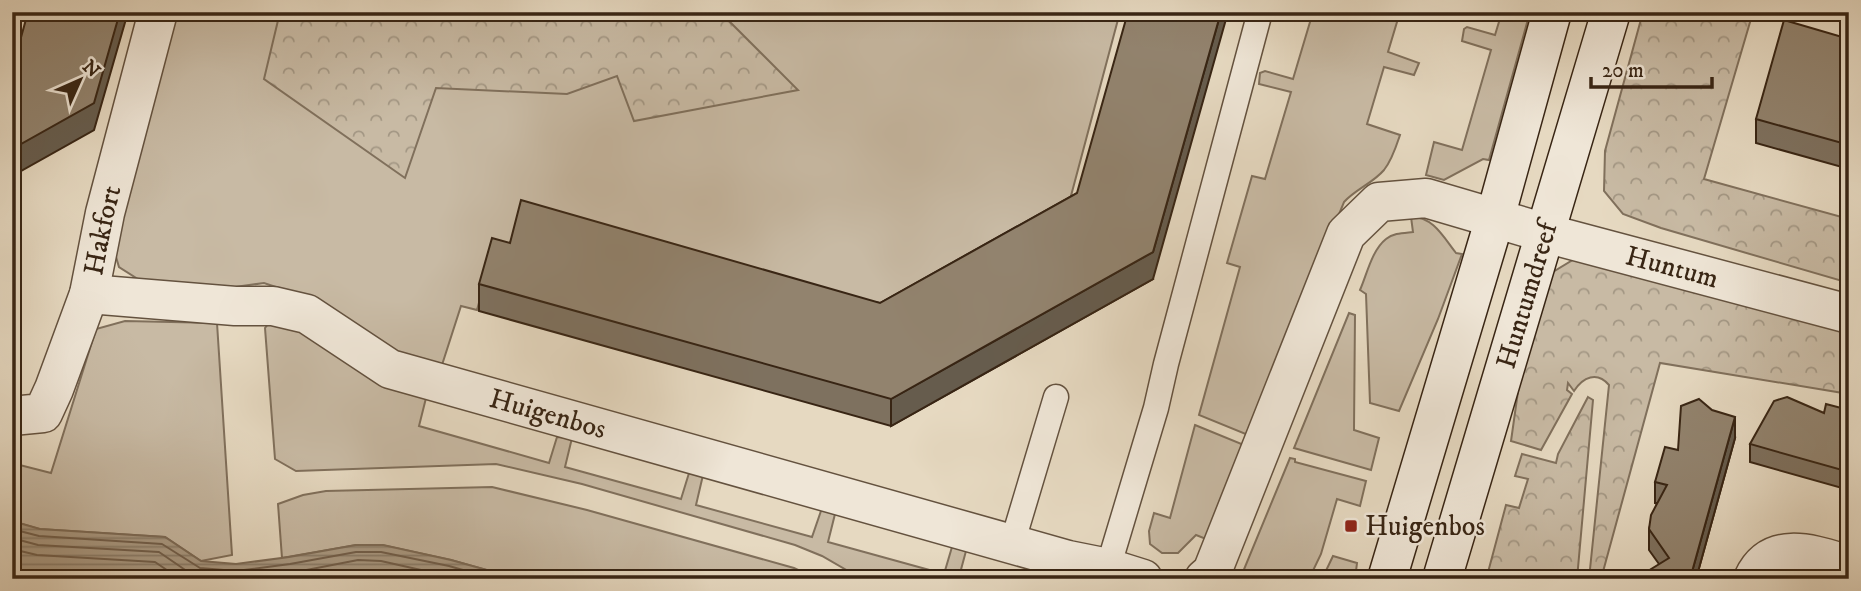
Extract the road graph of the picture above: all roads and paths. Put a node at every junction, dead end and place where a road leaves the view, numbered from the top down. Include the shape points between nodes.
1 (158, 12) edge
2 (1260, 12) edge
3 (1552, 12) edge
4 (1611, 12) edge
5 (1495, 218) junction
6 (1545, 233) junction
7 (89, 294) junction
8 (1849, 314) edge
9 (1056, 397) dead end
10 (12, 416) edge
11 (1012, 544) junction
12 (1849, 565) edge
13 (1126, 573) edge
14 (1204, 579) edge
15 (1387, 579) edge
16 (1441, 579) edge
17 (1753, 579) edge

1 - 7 street, Hakfort
2 - 13 lane, Huigenbos via 1166,364
3 - 5 street, Huntumdreef
4 - 6 street, Huntumdreef
5 - 6 street, Huntum
5 - 14 street via 1426,198 1379,202 1346,234 1212,572
5 - 15 street, Huntumdreef
6 - 8 street, Huntum
6 - 16 street, Huntumdreef
7 - 10 street, Hakfort via 43,413
7 - 11 street, Huigenbos via 274,306 307,314 390,369
9 - 11 lane
11 - 13 street, Huigenbos
12 - 17 street via 1788,551 1769,558

